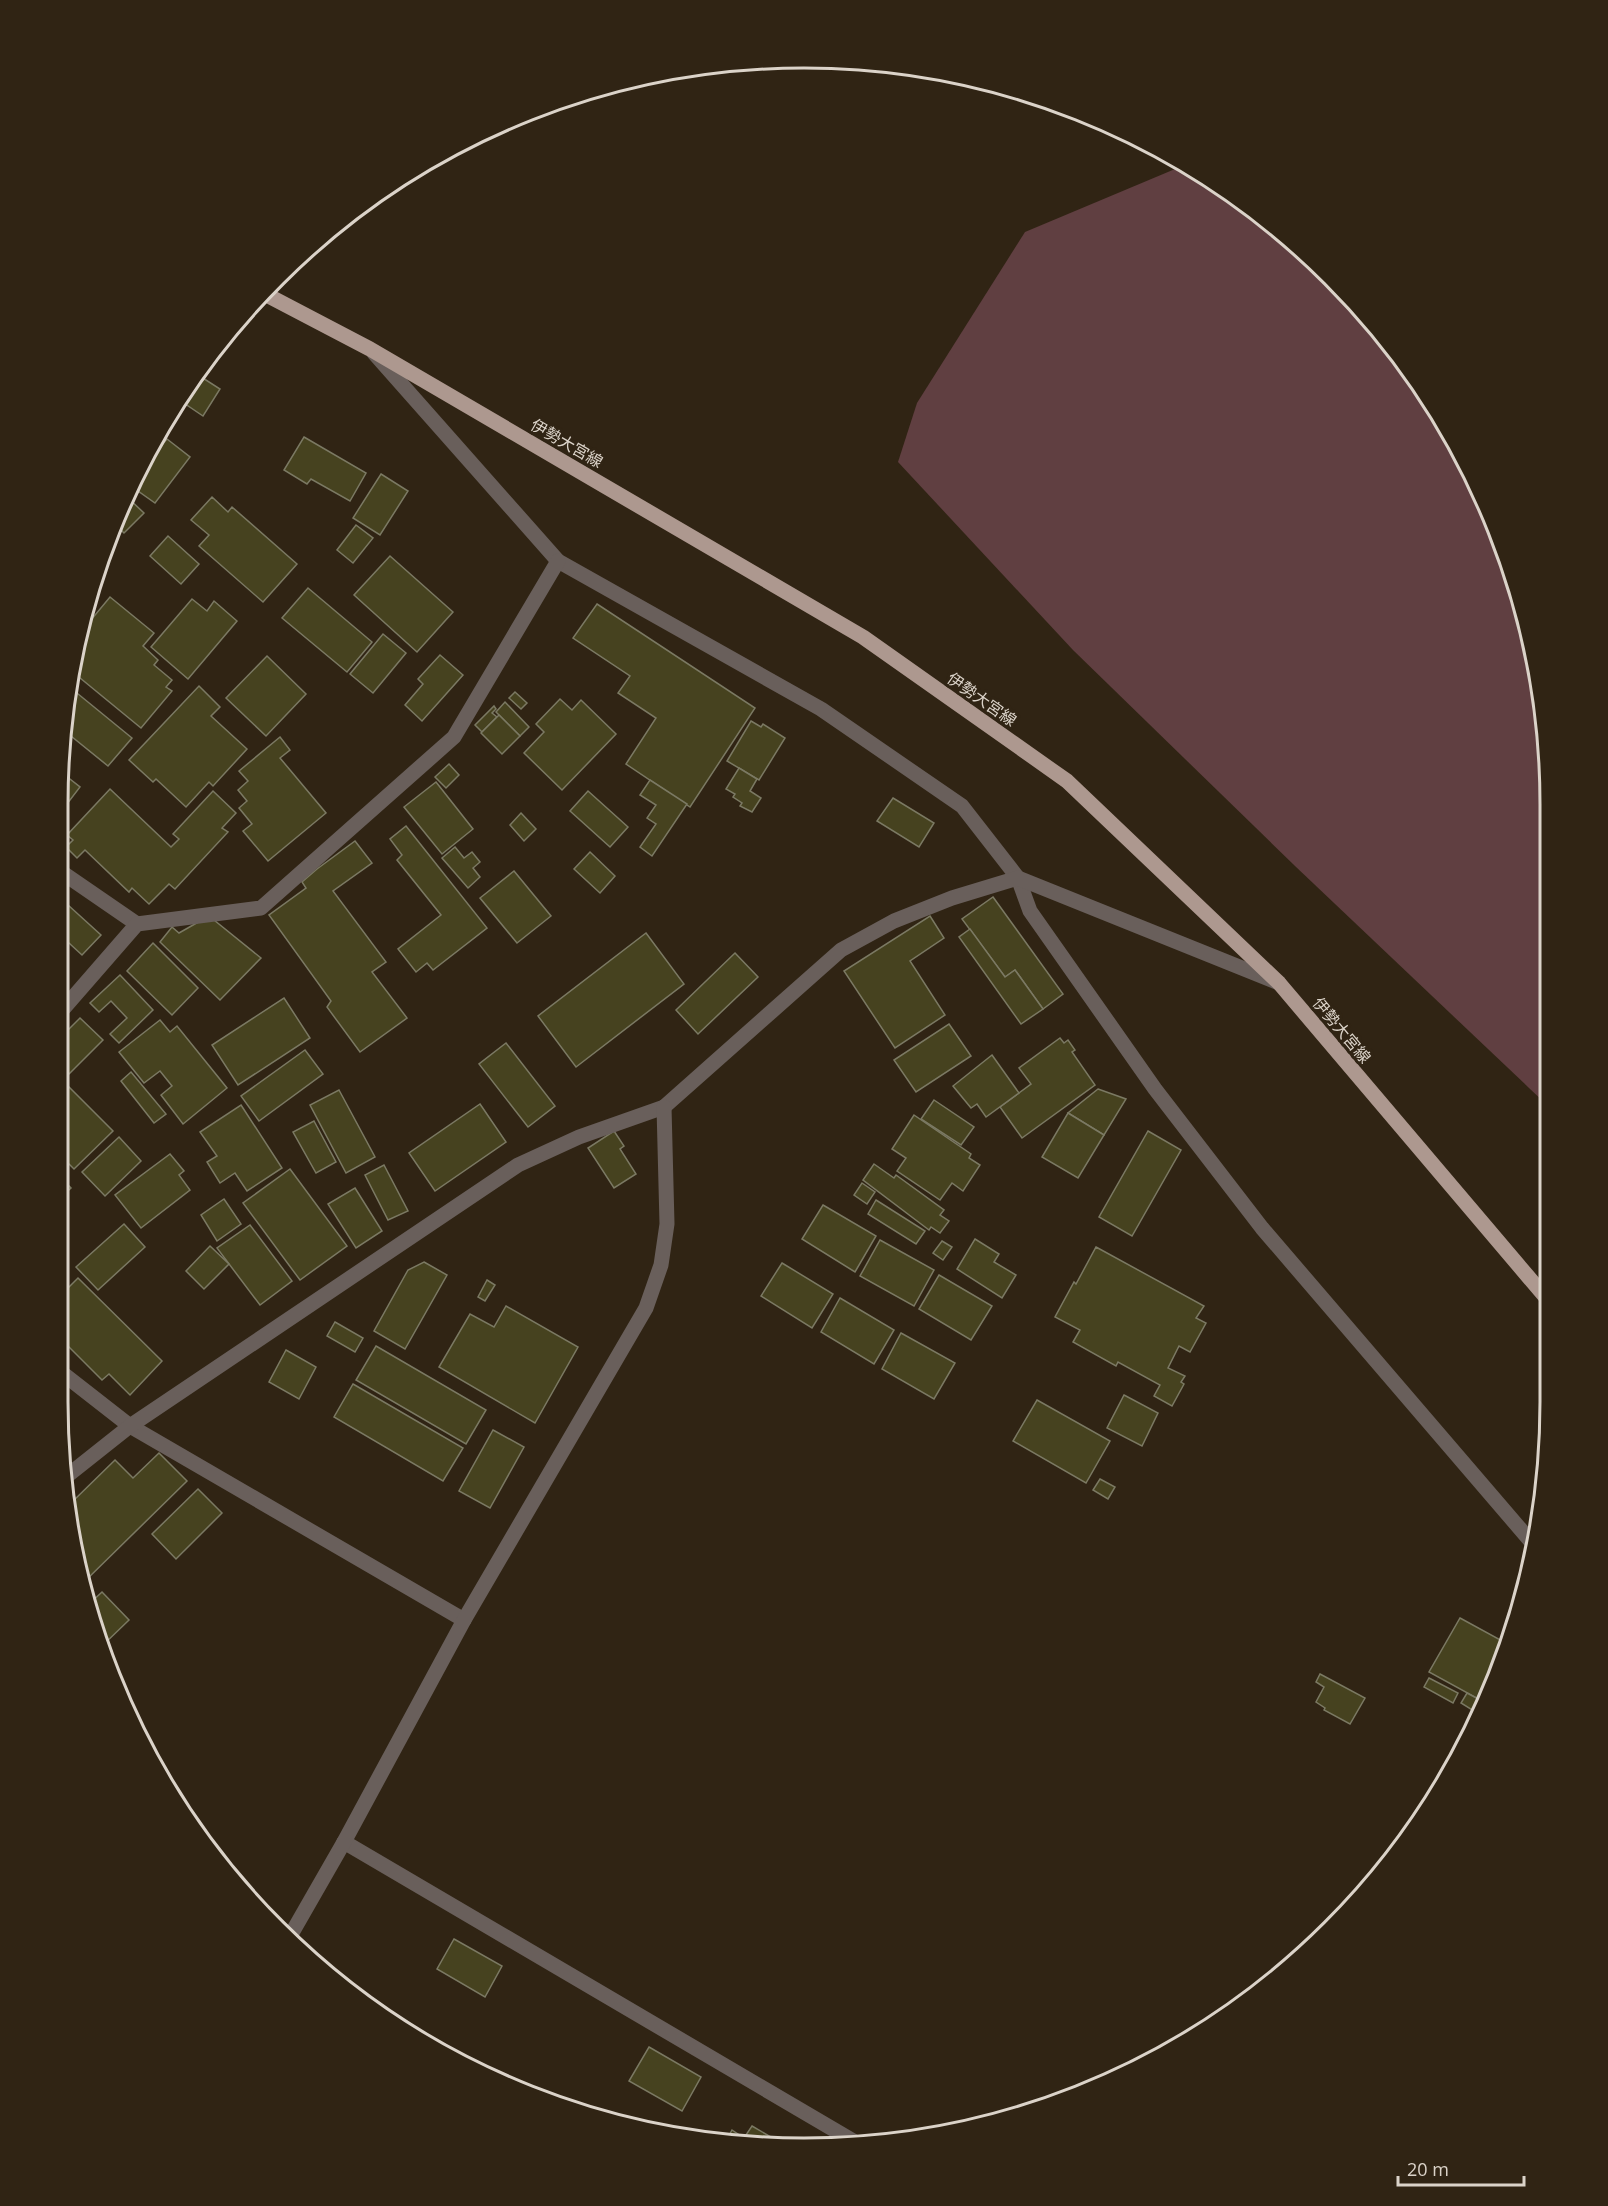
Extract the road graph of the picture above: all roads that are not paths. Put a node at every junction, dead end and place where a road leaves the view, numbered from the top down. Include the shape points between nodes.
1 (270, 296) edge
2 (370, 349) junction
3 (558, 561) junction
4 (68, 877) edge
5 (1018, 878) junction
6 (137, 924) junction
7 (1279, 983) junction
8 (68, 1003) edge
9 (664, 1107) junction
10 (1540, 1291) edge
11 (68, 1378) edge
12 (130, 1426) junction
13 (71, 1473) edge
14 (1527, 1537) edge
15 (464, 1620) junction
16 (344, 1842) junction
17 (292, 1932) edge
18 (847, 2137) edge

1 - 2 main road, 伊勢大宮線
2 - 3 street
2 - 7 main road, 伊勢大宮線 via 873,644 1068,781
3 - 5 street via 821,709 962,806
3 - 6 street via 454,737 261,908
4 - 6 street
5 - 7 street
5 - 9 street via 951,898 894,921 841,950
5 - 14 street via 1030,911 1155,1089 1255,1219
6 - 8 street
7 - 10 main road, 伊勢大宮線
9 - 12 street via 579,1137 518,1165
9 - 15 street via 667,1224 661,1265 646,1308
11 - 12 street
12 - 13 street
12 - 15 street
15 - 16 street
16 - 17 street
16 - 18 street

